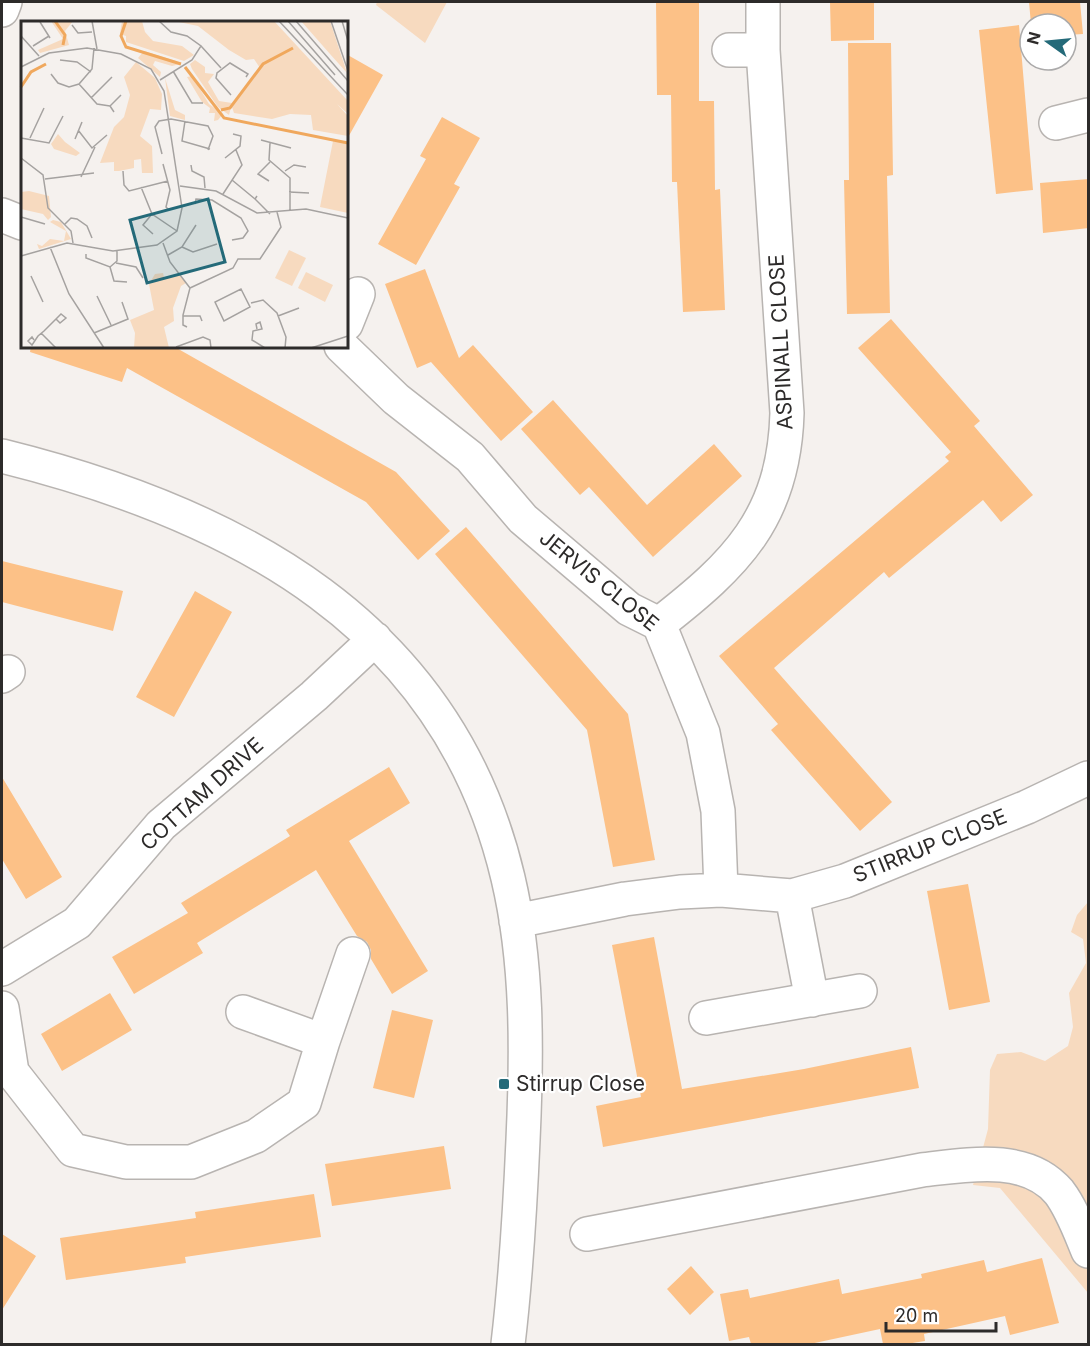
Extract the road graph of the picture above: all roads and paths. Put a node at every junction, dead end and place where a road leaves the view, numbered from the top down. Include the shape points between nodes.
1 (5, 2) edge
2 (763, 2) edge
3 (2, 10) edge
4 (729, 50) dead end
5 (763, 50) junction
6 (1089, 115) edge
7 (1056, 123) dead end
8 (2, 215) edge
9 (21, 222) edge
10 (343, 348) edge
11 (2, 456) edge
12 (659, 624) junction
13 (375, 639) junction
14 (1089, 777) edge
15 (721, 890) junction
16 (792, 896) junction
17 (516, 921) junction
18 (353, 954) dead end
19 (2, 969) edge
20 (860, 991) dead end
21 (812, 1000) junction
22 (2, 1008) edge
23 (243, 1012) dead end
24 (706, 1018) dead end
25 (323, 1041) junction
26 (587, 1234) dead end
27 (1089, 1251) edge
28 (508, 1344) edge

1 - 3 street
2 - 5 street, ASPINALL CLOSE
4 - 5 street
5 - 12 street, ASPINALL CLOSE via 787,413 782,462 760,520 742,549 712,583
6 - 7 street
8 - 9 street
10 - 12 street, JERVIS CLOSE via 396,399 470,456 523,519 629,609
11 - 13 street via 100,485 225,534 343,608
12 - 15 street, JERVIS CLOSE via 703,733 718,811
13 - 17 street via 421,692 454,741 478,787 508,878
13 - 19 street, COTTAM DRIVE via 314,696 161,825 77,923
14 - 16 street, STIRRUP CLOSE via 1027,807 845,880
15 - 16 street, STIRRUP CLOSE
15 - 17 street, STIRRUP CLOSE via 625,899
16 - 21 street
17 - 28 street via 526,1081 518,1259
18 - 25 street
20 - 21 street
21 - 24 street
22 - 25 street via 12,1072 73,1150 126,1162 191,1162 256,1136 303,1103
23 - 25 street
26 - 27 street via 922,1170 1002,1165 1037,1174 1050,1183 1068,1207

